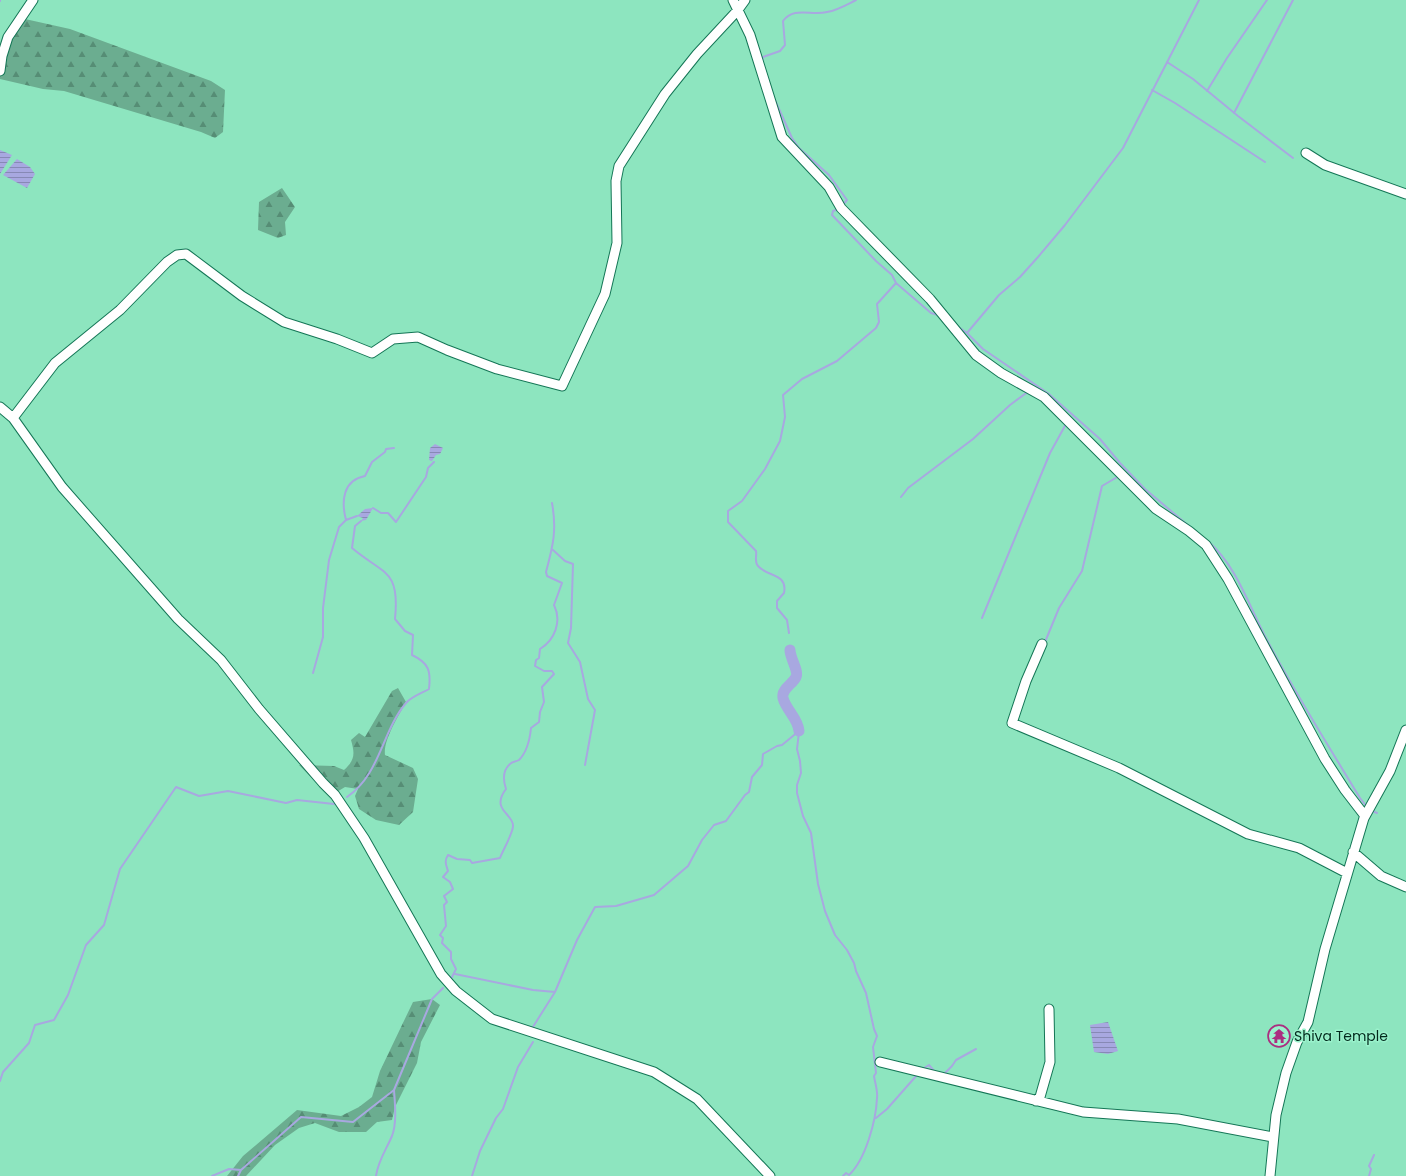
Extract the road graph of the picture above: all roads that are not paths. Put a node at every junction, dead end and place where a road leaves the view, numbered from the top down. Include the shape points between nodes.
1 (33, 0) edge
2 (733, 0) edge
3 (744, 0) edge
4 (737, 11) junction
5 (0, 71) edge
6 (1306, 153) dead end
7 (1406, 194) edge
8 (0, 407) edge
9 (13, 418) junction
10 (1042, 644) dead end
11 (1406, 730) edge
12 (1365, 816) junction
13 (1354, 852) junction
14 (1347, 873) junction
15 (1406, 887) edge
16 (1049, 1009) dead end
17 (880, 1062) dead end
18 (1036, 1101) junction
19 (1273, 1137) junction
20 (770, 1176) edge
21 (1270, 1176) edge

1 - 5 street via 8,37
2 - 4 street
3 - 4 street
4 - 9 street via 697,54 665,94 619,166 616,180 616,243 605,294 562,386 497,369 418,337 393,339 372,353 284,322 242,296 186,254 177,255 167,262 120,310 55,363
4 - 12 street via 750,35 782,138 829,187 841,208 930,299 976,355 1001,373 1044,397 1156,509 1206,545 1228,579 1325,759
6 - 7 street via 1325,165
8 - 9 street
9 - 20 street via 62,487 178,619 221,660 335,795 364,838 441,974 456,991 492,1018 654,1072 697,1098
10 - 14 street via 1012,723 1119,768 1248,834 1299,848
11 - 12 street via 1390,771
12 - 13 street
13 - 14 street
13 - 15 street via 1381,876
14 - 19 street via 1308,1022 1297,1042 1286,1073
16 - 18 street via 1050,1062 1040,1097
17 - 18 street
18 - 19 street via 1083,1112 1178,1119
19 - 21 street

